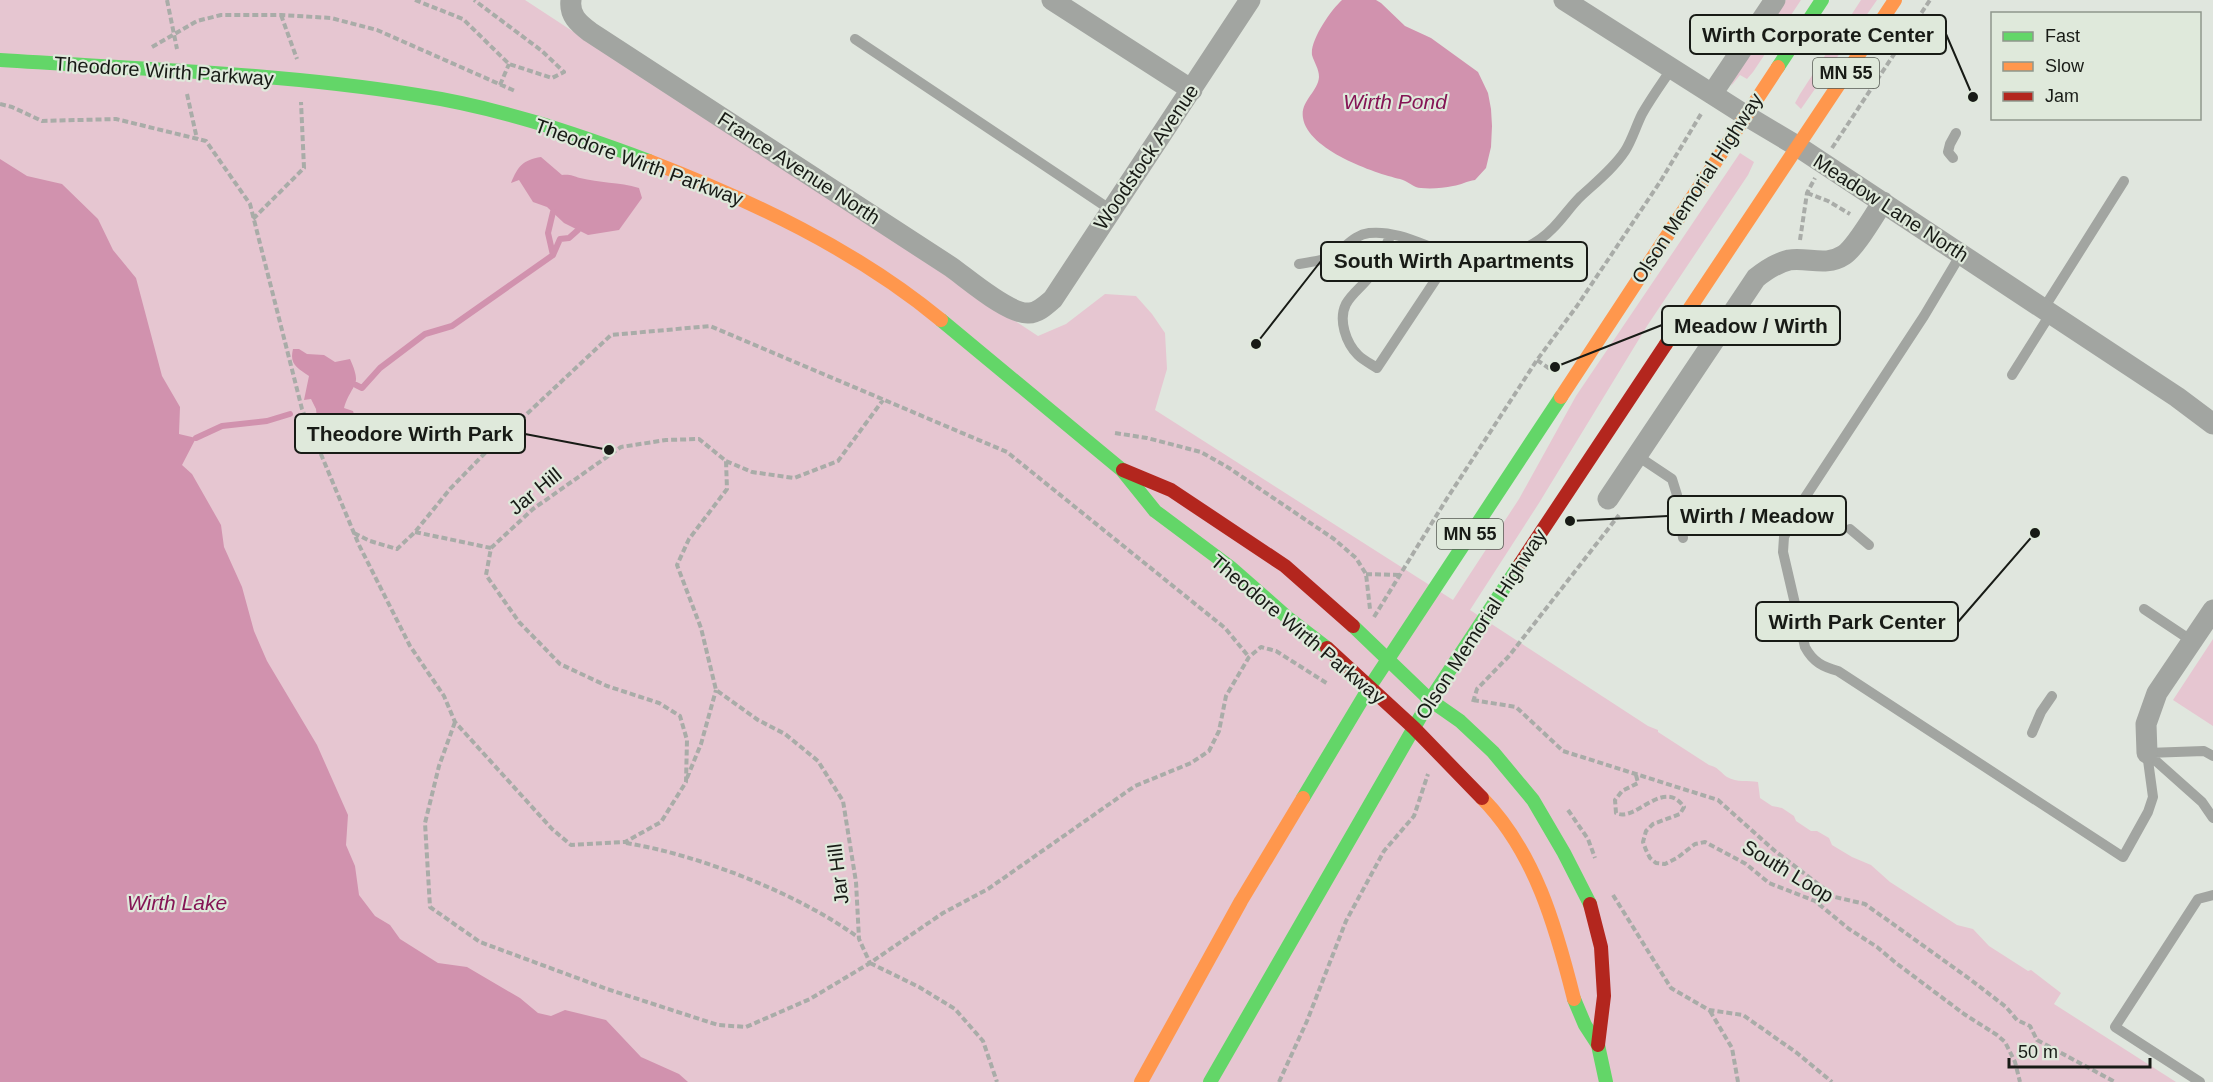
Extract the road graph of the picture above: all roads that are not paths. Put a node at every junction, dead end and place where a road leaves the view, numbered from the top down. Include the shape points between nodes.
1 (1052, 0) edge
2 (1250, 0) edge
3 (1564, 0) edge
4 (1775, 0) edge
5 (1822, 0) edge
6 (1894, 0) edge
7 (570, 4) edge
8 (855, 39) dead end
9 (0, 60) edge
10 (1672, 68) junction
11 (1192, 90) junction
12 (1712, 94) junction
13 (1745, 116) junction
14 (1956, 133) dead end
15 (1797, 146) junction
16 (1953, 158) dead end
17 (2124, 181) dead end
18 (1883, 202) junction
19 (1111, 210) junction
20 (1391, 235) junction
21 (1448, 253) junction
22 (1961, 254) junction
23 (1299, 264) dead end
24 (1038, 310) joint
25 (2048, 311) junction
26 (2012, 375) dead end
27 (2213, 424) edge
28 (1636, 455) junction
29 (1122, 470) junction
30 (1608, 499) dead end
31 (1850, 529) dead end
32 (1683, 538) dead end
33 (1869, 545) dead end
34 (2144, 609) dead end
35 (2213, 610) edge
36 (2192, 641) junction
37 (1388, 660) junction
38 (1369, 688) junction
39 (2052, 696) dead end
40 (1430, 700) junction
41 (1414, 728) junction
42 (2032, 733) dead end
43 (2147, 753) junction
44 (2213, 756) edge
45 (2213, 818) edge
46 (2213, 895) edge
47 (1598, 1045) junction
48 (1141, 1082) edge
49 (1210, 1082) edge
50 (1606, 1082) edge
51 (2200, 1082) edge

1 - 11 street
2 - 11 street, Woodstock Avenue
3 - 10 street, Meadow Lane North
4 - 12 street
5 - 13 street, Olson Memorial Highway / MN 55
6 - 15 street, Olson Memorial Highway / MN 55
7 - 24 street, France Avenue North via 572,14 590,32 1004,304 1030,314
8 - 19 lane
9 - 29 street, Theodore Wirth Parkway via 299,81 418,95 490,110 588,138 759,207 905,291
10 - 12 street, Meadow Lane North
10 - 21 lane via 1617,161 1540,240 1497,258
11 - 19 street, Woodstock Avenue
12 - 13 street, Meadow Lane North
13 - 15 street, Meadow Lane North
13 - 37 street, Olson Memorial Highway / MN 55
14 - 16 lane via 1948,152
15 - 18 street, Meadow Lane North
15 - 40 street, Olson Memorial Highway / MN 55
17 - 25 lane
18 - 22 street, Meadow Lane North
18 - 28 street via 1844,255 1832,261 1779,263 1756,278
19 - 24 street, Woodstock Avenue via 1053,298
20 - 21 lane
20 - 21 lane via 1375,268 1355,291 1342,315 1352,347 1358,356 1377,368 1444,267
20 - 23 lane via 1365,234 1331,257
22 - 25 street, Meadow Lane North
22 - 43 lane via 1804,498 1784,537 1805,647 1818,664 1839,671 2123,857 2153,797
25 - 26 lane
25 - 27 street, Meadow Lane North
28 - 30 street
28 - 32 lane via 1672,479
29 - 37 street, Theodore Wirth Parkway via 1171,490 1285,566
29 - 38 street, Theodore Wirth Parkway via 1155,511 1230,567
31 - 33 lane
34 - 36 lane
35 - 36 street
36 - 43 street via 2157,693 2146,724
37 - 38 street, Olson Memorial Highway / MN 55
37 - 40 street, Theodore Wirth Parkway
38 - 41 street, Theodore Wirth Parkway
38 - 48 street, Olson Memorial Highway / MN 55 via 1240,901
39 - 42 lane
40 - 41 street, Olson Memorial Highway / MN 55
40 - 47 street, Theodore Wirth Parkway via 1493,752 1533,800 1589,899 1601,947 1604,996
41 - 47 street, Theodore Wirth Parkway via 1495,811 1526,859 1562,946 1574,999
41 - 49 street, Olson Memorial Highway / MN 55
43 - 44 lane via 2204,751
43 - 45 lane via 2202,802
46 - 51 lane via 2198,899 2115,1027
47 - 50 street, Theodore Wirth Parkway

